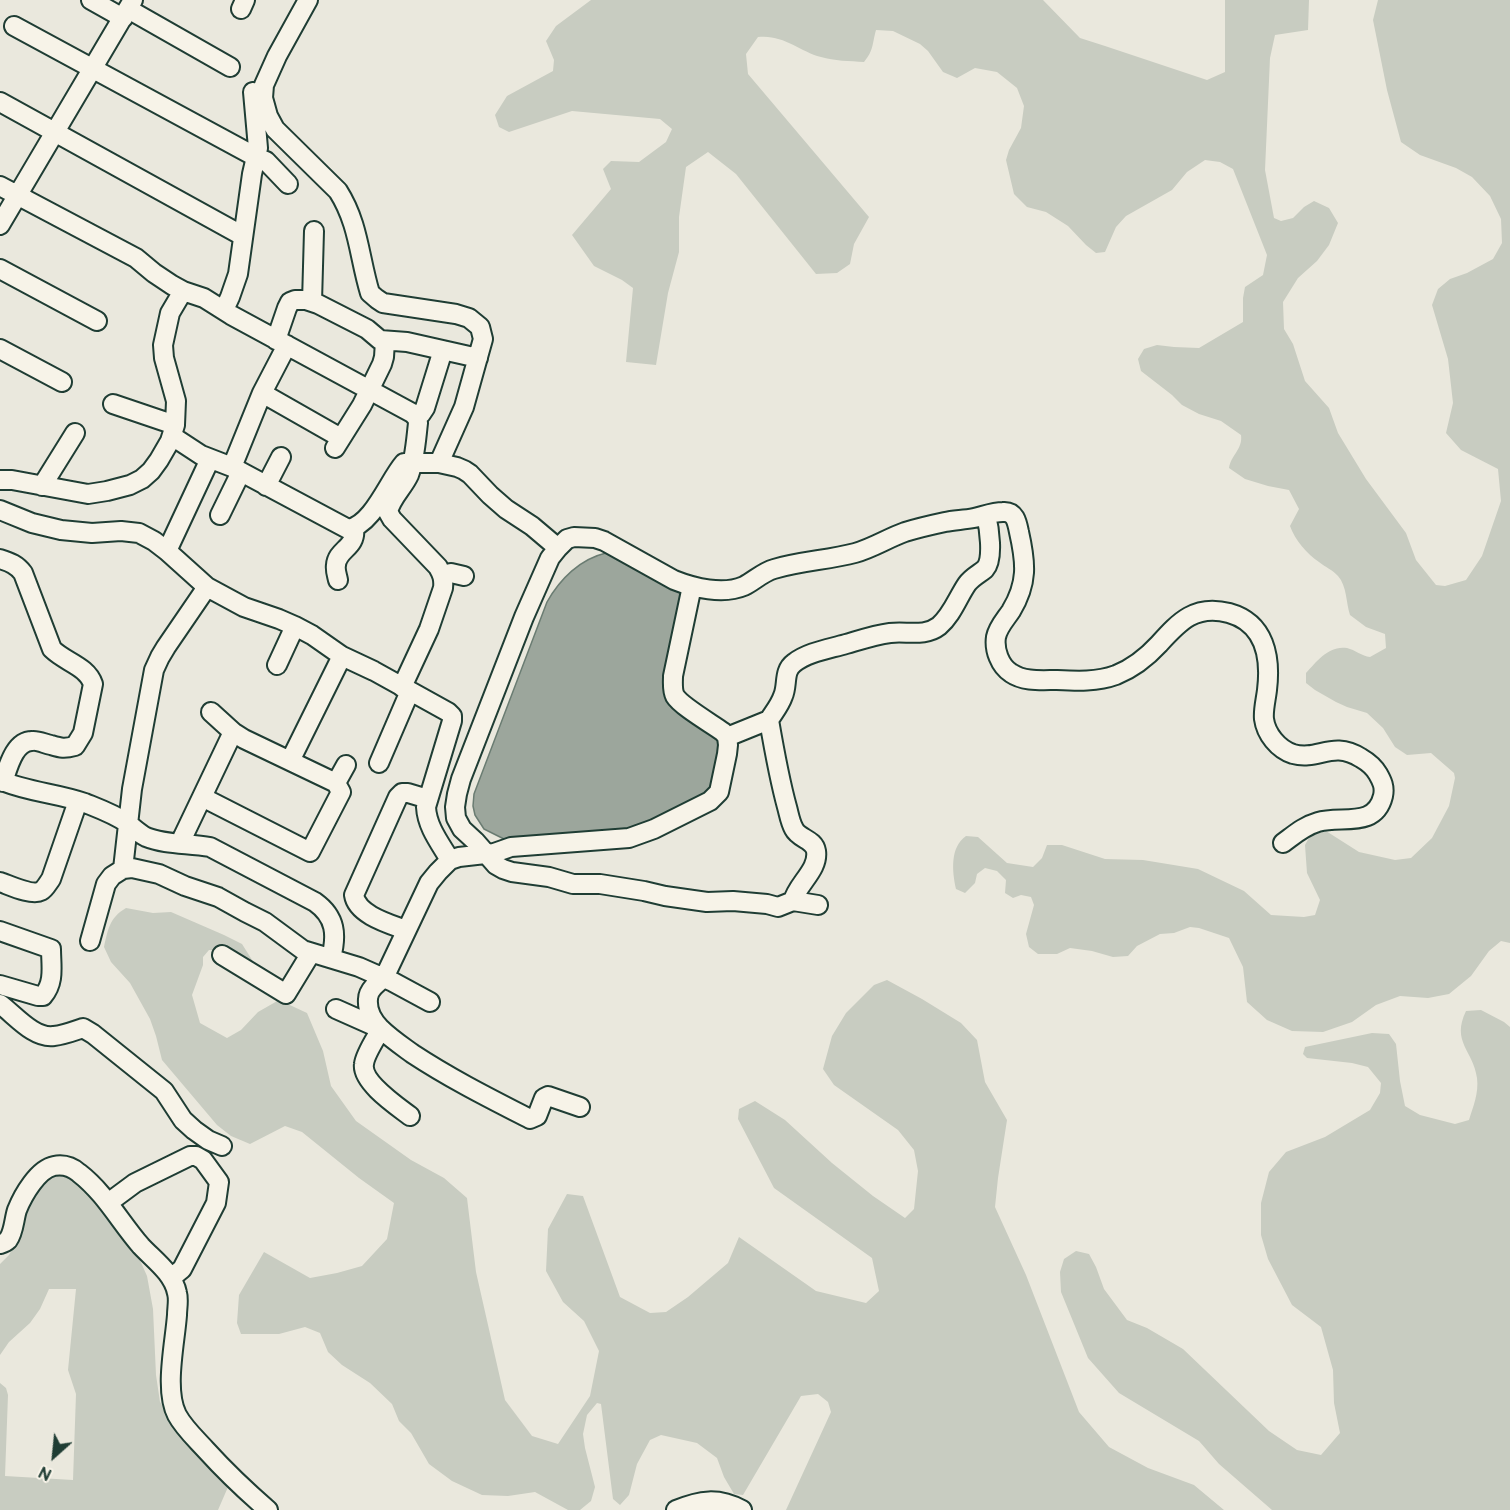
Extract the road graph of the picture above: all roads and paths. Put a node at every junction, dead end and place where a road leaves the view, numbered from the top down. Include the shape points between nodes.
1 (91, 0) edge
2 (297, 0) edge
3 (308, 0) edge
4 (128, 9) edge
5 (14, 26) dead end
6 (230, 67) dead end
7 (92, 69) junction
8 (0, 102) edge
9 (55, 132) junction
10 (256, 157) junction
11 (288, 184) dead end
12 (0, 186) edge
13 (17, 196) junction
14 (0, 225) edge
15 (314, 231) dead end
16 (243, 236) junction
17 (0, 269) edge
18 (183, 291) junction
19 (312, 302) junction
20 (224, 310) junction
21 (97, 321) dead end
22 (385, 341) junction
23 (281, 342) junction
24 (0, 349) edge
25 (443, 350) junction
26 (478, 358) junction
27 (62, 382) dead end
28 (369, 390) junction
29 (262, 393) junction
30 (113, 404) dead end
31 (417, 418) junction
32 (174, 431) junction
33 (75, 433) dead end
34 (280, 457) dead end
35 (210, 459) junction
36 (412, 462) junction
37 (439, 463) junction
38 (237, 470) junction
39 (0, 480) edge
40 (42, 486) junction
41 (266, 486) junction
42 (0, 510) edge
43 (220, 514) dead end
44 (986, 515) junction
45 (354, 528) junction
46 (558, 548) junction
47 (167, 551) junction
48 (0, 559) edge
49 (442, 575) junction
50 (464, 576) dead end
51 (338, 580) dead end
52 (692, 586) junction
53 (207, 588) junction
54 (295, 626) junction
55 (342, 656) junction
56 (278, 665) dead end
57 (406, 689) junction
58 (211, 712) dead end
59 (769, 720) junction
60 (233, 732) junction
61 (727, 738) junction
62 (290, 761) junction
63 (380, 763) dead end
64 (346, 765) dead end
65 (2, 781) edge
66 (336, 783) junction
67 (202, 797) junction
68 (428, 799) junction
69 (78, 801) junction
70 (129, 824) junction
71 (180, 843) junction
72 (1283, 843) dead end
73 (485, 854) junction
74 (450, 860) junction
75 (123, 869) junction
76 (0, 882) edge
77 (793, 901) junction
78 (818, 905) dead end
79 (406, 930) junction
80 (0, 932) edge
81 (90, 941) dead end
82 (311, 953) junction
83 (222, 955) dead end
84 (332, 958) junction
85 (384, 978) junction
86 (0, 985) edge
87 (430, 1002) dead end
88 (0, 1004) edge
89 (336, 1009) dead end
90 (381, 1029) junction
91 (580, 1107) dead end
92 (410, 1116) dead end
93 (211, 1170) junction
94 (108, 1203) junction
95 (0, 1244) edge
96 (171, 1278) junction
97 (268, 1510) edge
98 (676, 1510) edge
99 (741, 1510) edge

1 - 4 street
2 - 10 street via 256,75
3 - 26 street via 264,84 268,116 275,129 345,202 370,293 383,303 470,318 482,333
4 - 6 street
4 - 7 street
5 - 7 street
7 - 9 street
7 - 10 street
8 - 9 street
9 - 13 street
9 - 16 street
10 - 11 street via 266,161
10 - 16 street
12 - 13 street
13 - 14 street
13 - 18 street via 136,258
15 - 19 street
16 - 20 street via 238,274
17 - 21 street
18 - 20 street
18 - 32 street via 170,313 163,345 176,401
19 - 22 street
19 - 23 street via 290,302
20 - 23 street
22 - 25 street
22 - 28 street via 382,364
23 - 28 street
23 - 29 street
24 - 27 street
25 - 26 street
25 - 31 street via 425,408
26 - 37 street via 464,407
28 - 29 street via 338,443
28 - 31 street
29 - 38 street
30 - 32 street
31 - 36 street
32 - 35 street via 190,448
32 - 40 street via 151,471 130,485 88,494
33 - 40 street
34 - 41 street
35 - 38 street
35 - 47 street
36 - 37 street
36 - 45 street via 404,463 377,504
36 - 49 street via 388,512
37 - 46 street via 470,474 506,509
38 - 41 street
38 - 43 street
39 - 40 street
41 - 45 street via 341,526
42 - 47 street via 61,530 139,533
44 - 52 street via 901,533 865,550 771,569 733,589
44 - 59 street via 989,563 969,582 946,620 928,632 878,635 802,658 788,669 787,686
44 - 72 street via 1013,515 1025,557 1018,598 996,639 1001,663 1016,676 1081,681 1117,675 1147,656 1182,620 1195,613 1222,612 1252,627 1268,658 1264,717 1273,740 1287,752 1306,756 1344,750 1376,769 1383,783 1380,803 1366,816 1313,823
45 - 51 street via 356,536 336,561
46 - 52 street via 574,537 595,538
46 - 73 street via 524,617 456,794 456,818
47 - 53 street
48 - 65 street via 19,567 23,573 52,649 86,671 93,684 83,733 75,746 65,749 33,740 27,742 14,754
49 - 50 street
49 - 57 street via 443,588
52 - 61 street via 673,676 675,696
53 - 54 street
53 - 70 street via 154,670
54 - 55 street
54 - 56 street
55 - 57 street
55 - 62 street
57 - 63 street
57 - 68 street via 452,716
58 - 60 street
59 - 61 street
59 - 77 street via 793,827 816,850 811,870
60 - 62 street
60 - 67 street
61 - 73 street via 718,792 710,801 654,829 629,838 519,846
62 - 66 street
64 - 66 street
65 - 69 street
66 - 67 street via 341,792 310,852
67 - 71 street
68 - 74 street via 427,819
68 - 79 street via 408,793 398,797 354,896 368,914
69 - 70 street
69 - 76 street via 46,886 34,893
70 - 71 street via 156,840
70 - 75 street
71 - 84 street via 210,847 322,907 334,929
73 - 74 street
73 - 77 street via 503,869 573,884 600,884 707,902 778,907
74 - 79 street via 429,883
75 - 81 street via 106,884
75 - 82 street via 159,874 218,897
77 - 78 street
79 - 85 street
80 - 86 street via 51,949 52,978 43,996
82 - 83 street via 286,994
82 - 84 street
84 - 85 street
85 - 87 street
85 - 90 street via 372,988 368,999 370,1012
88 - 93 street via 46,1036 83,1028 93,1034 164,1091 194,1130 208,1140 225,1144
89 - 90 street
90 - 91 street via 450,1077 530,1119 537,1116 548,1096
90 - 92 street via 364,1062 364,1071 373,1085
93 - 94 street via 203,1160 190,1156 135,1183
93 - 96 street via 219,1182 216,1203 182,1269
94 - 95 street via 80,1173 63,1165 52,1166 25,1193 11,1234
94 - 96 street
96 - 97 street via 178,1298 171,1371 176,1413 233,1480
98 - 99 street via 704,1501 722,1502

